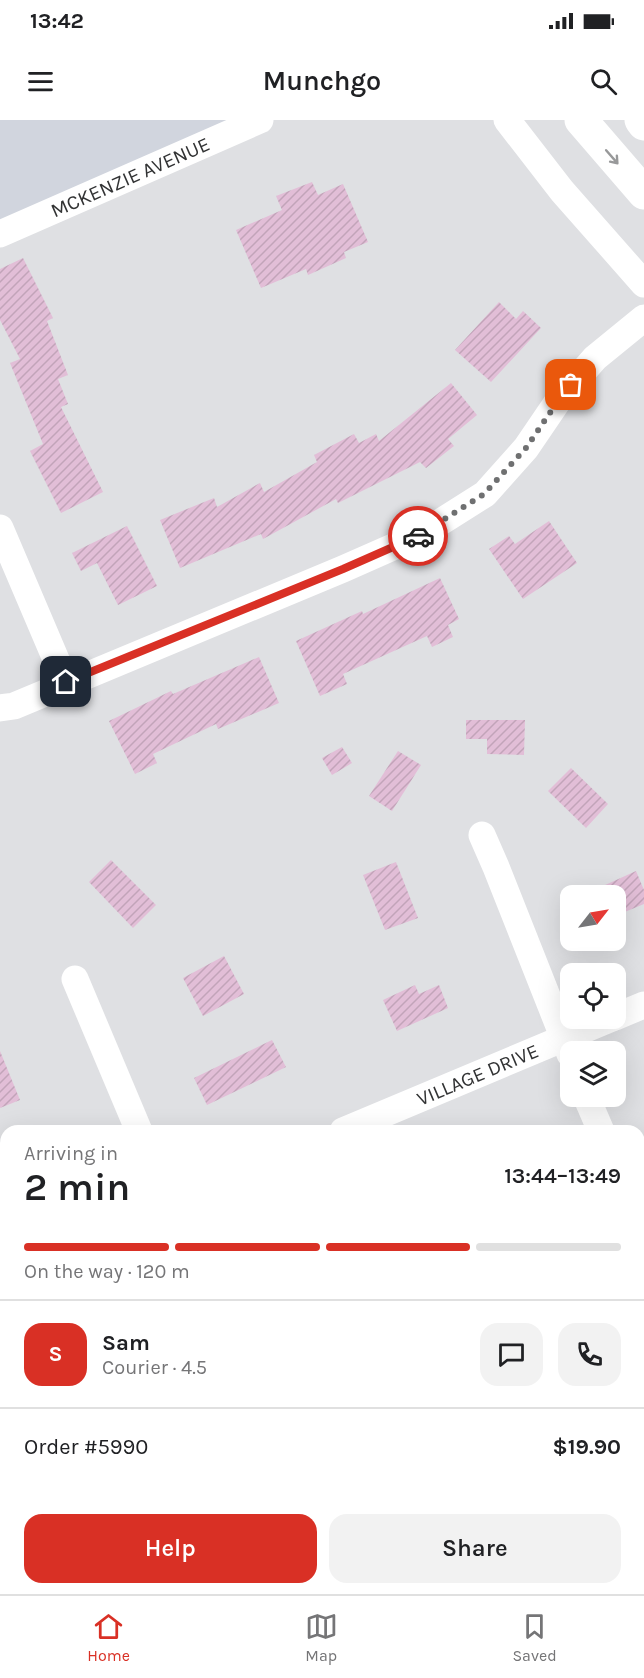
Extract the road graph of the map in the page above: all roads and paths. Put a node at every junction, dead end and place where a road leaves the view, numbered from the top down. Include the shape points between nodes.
1 (260, 120) edge
2 (507, 120) edge
3 (581, 120) edge
4 (640, 120) edge
5 (644, 124) edge
6 (644, 193) edge
7 (0, 234) edge
8 (644, 284) edge
9 (644, 318) edge
10 (0, 528) edge
11 (66, 682) junction
12 (0, 708) edge
13 (482, 835) dead end
14 (75, 979) dead end
15 (644, 1005) edge
16 (626, 1013) edge
17 (596, 1029) edge
18 (565, 1041) edge
19 (577, 1041) edge
20 (560, 1050) edge
21 (591, 1107) edge
22 (137, 1125) edge
23 (359, 1125) edge
24 (598, 1125) edge

1 - 7 street, MCKENZIE AVENUE
2 - 8 street via 562,191
3 -> 6 main road
4 - 5 main road
9 - 11 street via 595,358 560,398 526,448 484,494 420,535
10 - 11 street
11 - 12 street via 14,706
13 - 18 street
14 - 22 street
15 - 16 street, VILLAGE DRIVE
17 - 19 street, VILLAGE DRIVE
20 - 23 street, VILLAGE DRIVE
21 - 24 street

